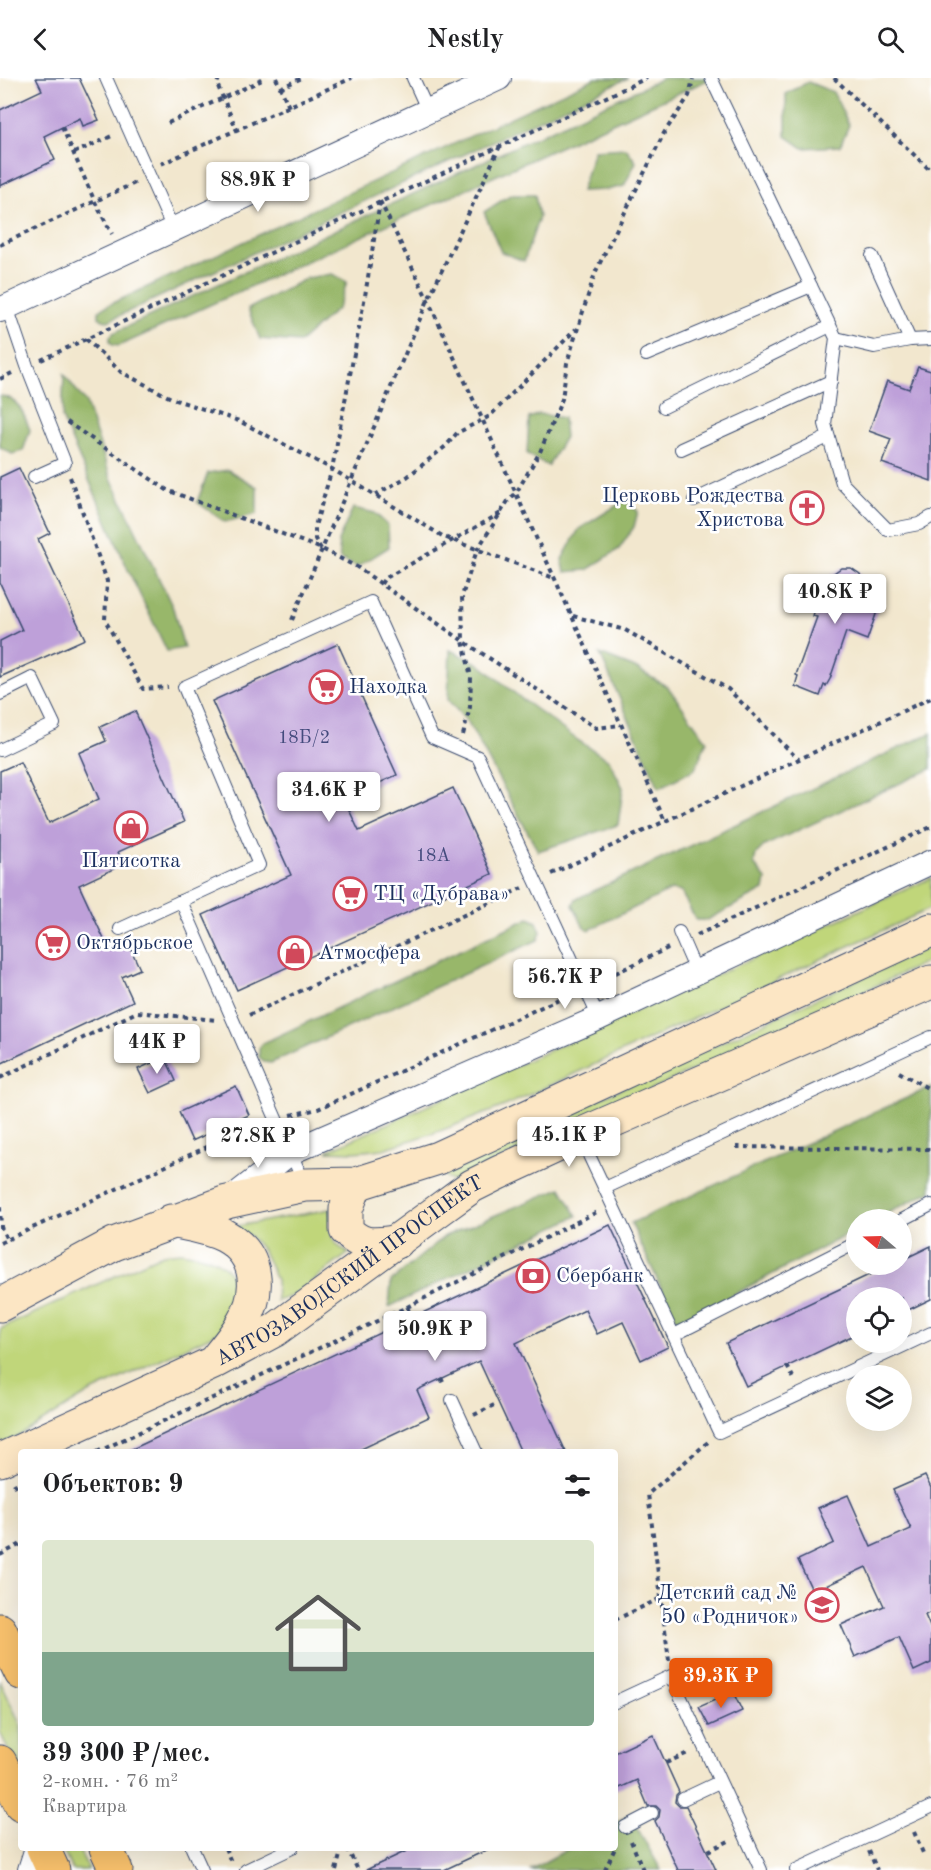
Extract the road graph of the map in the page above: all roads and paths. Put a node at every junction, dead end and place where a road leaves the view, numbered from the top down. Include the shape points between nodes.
1 (105, 78) edge
2 (219, 78) edge
3 (266, 78) edge
4 (276, 78) edge
5 (302, 78) edge
6 (352, 78) edge
7 (413, 78) edge
8 (499, 78) edge
9 (646, 78) edge
10 (693, 78) edge
11 (711, 78) edge
12 (834, 78) edge
13 (259, 79) edge
14 (280, 88) junction
15 (223, 98) junction
16 (289, 106) junction
17 (428, 111) junction
18 (168, 123) dead end
19 (62, 127) dead end
20 (128, 129) junction
21 (237, 130) junction
22 (500, 146) junction
23 (74, 153) junction
24 (147, 170) junction
25 (931, 171) edge
26 (140, 181) junction
27 (144, 189) dead end
28 (380, 201) junction
29 (95, 202) junction
30 (173, 229) junction
31 (120, 231) dead end
32 (0, 245) edge
33 (872, 256) dead end
34 (811, 286) junction
35 (428, 300) junction
36 (3, 308) edge
37 (830, 326) junction
38 (576, 328) junction
39 (836, 338) junction
40 (86, 339) junction
41 (931, 339) edge
42 (910, 340) junction
43 (646, 355) dead end
44 (27, 366) junction
45 (0, 379) edge
46 (831, 381) junction
47 (664, 407) dead end
48 (49, 419) junction
49 (483, 421) junction
50 (828, 437) junction
51 (681, 449) dead end
52 (65, 464) junction
53 (332, 469) junction
54 (34, 477) dead end
55 (351, 481) junction
56 (516, 493) junction
57 (375, 495) junction
58 (694, 500) dead end
59 (501, 513) junction
60 (931, 518) edge
61 (322, 549) junction
62 (477, 550) junction
63 (555, 578) junction
64 (371, 602) junction
65 (572, 616) junction
66 (463, 641) junction
67 (282, 642) junction
68 (184, 687) junction
69 (0, 694) edge
70 (931, 698) edge
71 (621, 725) junction
72 (459, 749) junction
73 (0, 750) edge
74 (798, 759) junction
75 (665, 821) junction
76 (931, 827) edge
77 (931, 862) edge
78 (536, 882) junction
79 (181, 901) junction
80 (120, 929) dead end
81 (931, 930) edge
82 (681, 937) junction
83 (696, 971) junction
84 (931, 982) edge
85 (585, 988) junction
86 (598, 1018) junction
87 (235, 1022) junction
88 (931, 1037) edge
89 (910, 1067) dead end
90 (899, 1072) junction
91 (888, 1077) dead end
92 (0, 1078) edge
93 (931, 1090) edge
94 (277, 1118) junction
95 (580, 1135) junction
96 (747, 1142) dead end
97 (736, 1147) junction
98 (931, 1149) edge
99 (291, 1152) junction
100 (726, 1152) dead end
101 (356, 1184) junction
102 (305, 1185) junction
103 (605, 1188) junction
104 (227, 1202) junction
105 (613, 1204) junction
106 (931, 1205) edge
107 (0, 1207) edge
108 (912, 1215) edge
109 (171, 1221) junction
110 (7, 1240) junction
111 (397, 1242) junction
112 (0, 1243) edge
113 (846, 1248) edge
114 (0, 1305) edge
115 (407, 1307) junction
116 (412, 1318) dead end
117 (931, 1333) edge
118 (674, 1335) junction
119 (215, 1362) junction
120 (452, 1400) dead end
121 (498, 1403) dead end
122 (462, 1421) junction
123 (719, 1432) junction
124 (25, 1449) edge
125 (103, 1449) edge
126 (475, 1449) edge
127 (18, 1452) edge
128 (1, 1460) edge
129 (18, 1546) edge
130 (0, 1555) edge
131 (661, 1598) junction
132 (618, 1619) edge
133 (0, 1630) edge
134 (18, 1667) edge
135 (671, 1676) junction
136 (618, 1701) edge
137 (703, 1746) junction
138 (0, 1762) edge
139 (666, 1763) dead end
140 (719, 1782) junction
141 (18, 1798) edge
142 (683, 1799) dead end
143 (931, 1807) edge
144 (652, 1814) dead end
145 (907, 1818) junction
146 (625, 1827) joint
147 (744, 1834) junction
148 (36, 1851) edge
149 (44, 1851) edge
150 (107, 1851) edge
151 (193, 1851) edge
152 (226, 1851) edge
153 (286, 1851) edge
154 (341, 1851) edge
155 (348, 1851) edge
156 (614, 1851) edge
157 (708, 1851) dead end
158 (923, 1854) dead end
159 (30, 1870) edge
160 (53, 1870) edge
161 (116, 1870) edge
162 (202, 1870) edge
163 (235, 1870) edge
164 (246, 1870) edge
165 (336, 1870) edge
166 (358, 1870) edge
167 (605, 1870) edge
168 (643, 1870) edge
169 (761, 1870) edge
170 (796, 1870) edge

1 - 20 lane
2 - 15 path via 217,84
3 - 13 path
4 - 14 path
5 - 14 path
6 - 16 path
7 - 17 lane
8 - 17 street
9 - 22 path
10 - 38 path via 689,96 664,133 595,273
11 - 34 lane
12 - 25 path
13 - 15 path
14 - 16 path
15 - 18 path
15 - 21 path
16 - 21 path
17 - 30 street
19 - 23 path
20 - 23 path
20 - 24 lane
21 - 24 path
22 - 28 path
22 - 35 path
23 - 29 path
24 - 26 path
24 - 30 lane
26 - 27 path
26 - 29 path
28 - 35 path
28 - 40 path
28 - 53 path
29 - 31 path via 111,235
29 - 32 path
30 - 36 street
33 - 42 lane
34 - 37 lane
34 - 43 lane
35 - 49 path
35 - 55 path
36 - 44 lane
37 - 39 lane
37 - 47 lane
38 - 49 path
38 - 56 path via 561,399 540,452
39 - 42 lane via 874,347
39 - 46 lane
40 - 44 path
40 - 53 path via 121,372 173,399 239,421
41 - 42 lane
44 - 45 path
44 - 48 lane
46 - 50 lane via 825,424
46 - 51 lane
48 - 52 lane
48 - 61 path via 62,418 167,490
49 - 56 path
49 - 57 path via 457,433 407,477
50 - 58 lane
50 - 60 lane via 842,483 888,530
52 - 54 lane
52 - 68 path via 106,581 105,620 143,689
53 - 55 path
53 - 61 path via 315,526 315,540
55 - 57 path
55 - 61 path
56 - 59 path
56 - 63 path
57 - 62 path via 444,537
59 - 62 path
59 - 64 path via 384,579
61 - 66 path via 357,567
61 - 67 path
62 - 63 path
62 - 66 path via 462,596
63 - 65 path
64 - 67 lane
64 - 72 lane via 432,737
65 - 71 path
65 - 74 path via 625,630 728,689
66 - 71 path via 596,728
66 - 72 path via 471,677 471,707
67 - 68 lane
68 - 79 lane via 259,865
69 - 73 lane via 32,678 54,724
70 - 74 path
71 - 75 path
72 - 78 lane via 478,757
74 - 75 path
75 - 78 path
76 - 82 path
77 - 83 street
78 - 85 lane
78 - 87 path
79 - 80 lane
79 - 87 lane
81 - 101 street, АВТОЗАВОДСКИЙ ПРОСПЕКТ via 438,1158
82 - 83 lane
82 - 85 path
83 - 86 street
84 - 95 street, АВТОЗАВОДСКИЙ ПРОСПЕКТ
85 - 86 lane
85 - 94 path via 318,1109
86 - 99 street
87 - 92 path via 137,1012
87 - 94 lane
88 - 103 lane
89 - 90 path
90 - 91 path
90 - 93 path
94 - 99 lane
94 - 110 path
95 - 103 lane
95 - 111 street, АВТОЗАВОДСКИЙ ПРОСПЕКТ via 472,1186
96 - 97 path
97 - 98 path
97 - 100 path
99 - 102 lane
99 - 104 street
101 - 102 street, АВТОЗАВОДСКИЙ ПРОСПЕКТ
101 - 111 street via 346,1209 346,1230 367,1245
102 - 104 street, АВТОЗАВОДСКИЙ ПРОСПЕКТ
103 - 105 lane
104 - 109 street, АВТОЗАВОДСКИЙ ПРОСПЕКТ
105 - 115 path
105 - 118 lane
106 - 108 lane
107 - 110 path via 0,1227
109 - 114 street, АВТОЗАВОДСКИЙ ПРОСПЕКТ via 114,1244
109 - 119 street via 226,1237 244,1251 255,1273 254,1295 243,1322
110 - 112 path
111 - 119 street, АВТОЗАВОДСКИЙ ПРОСПЕКТ via 276,1330
113 - 118 lane
115 - 116 path
115 - 125 path
117 - 123 lane
118 - 123 lane
119 - 124 street, АВТОЗАВОДСКИЙ ПРОСПЕКТ
120 - 122 lane
121 - 122 path
122 - 126 lane
123 - 131 path via 648,1494
127 - 128 street, АВТОЗАВОДСКИЙ ПРОСПЕКТ
129 - 130 path
131 - 132 path
131 - 135 path
133 - 134 main road
135 - 136 lane
135 - 137 lane
137 - 139 path
137 - 140 lane
138 - 141 main road
140 - 142 lane
140 - 147 lane
143 - 145 lane
144 - 146 lane
145 - 158 path
145 - 170 lane
146 - 168 path
147 - 157 path
147 - 169 lane
148 - 159 street
149 - 160 main road
150 - 161 main road
151 - 162 lane
152 - 163 path
153 - 164 lane
154 - 165 path
155 - 166 path
156 - 167 path

